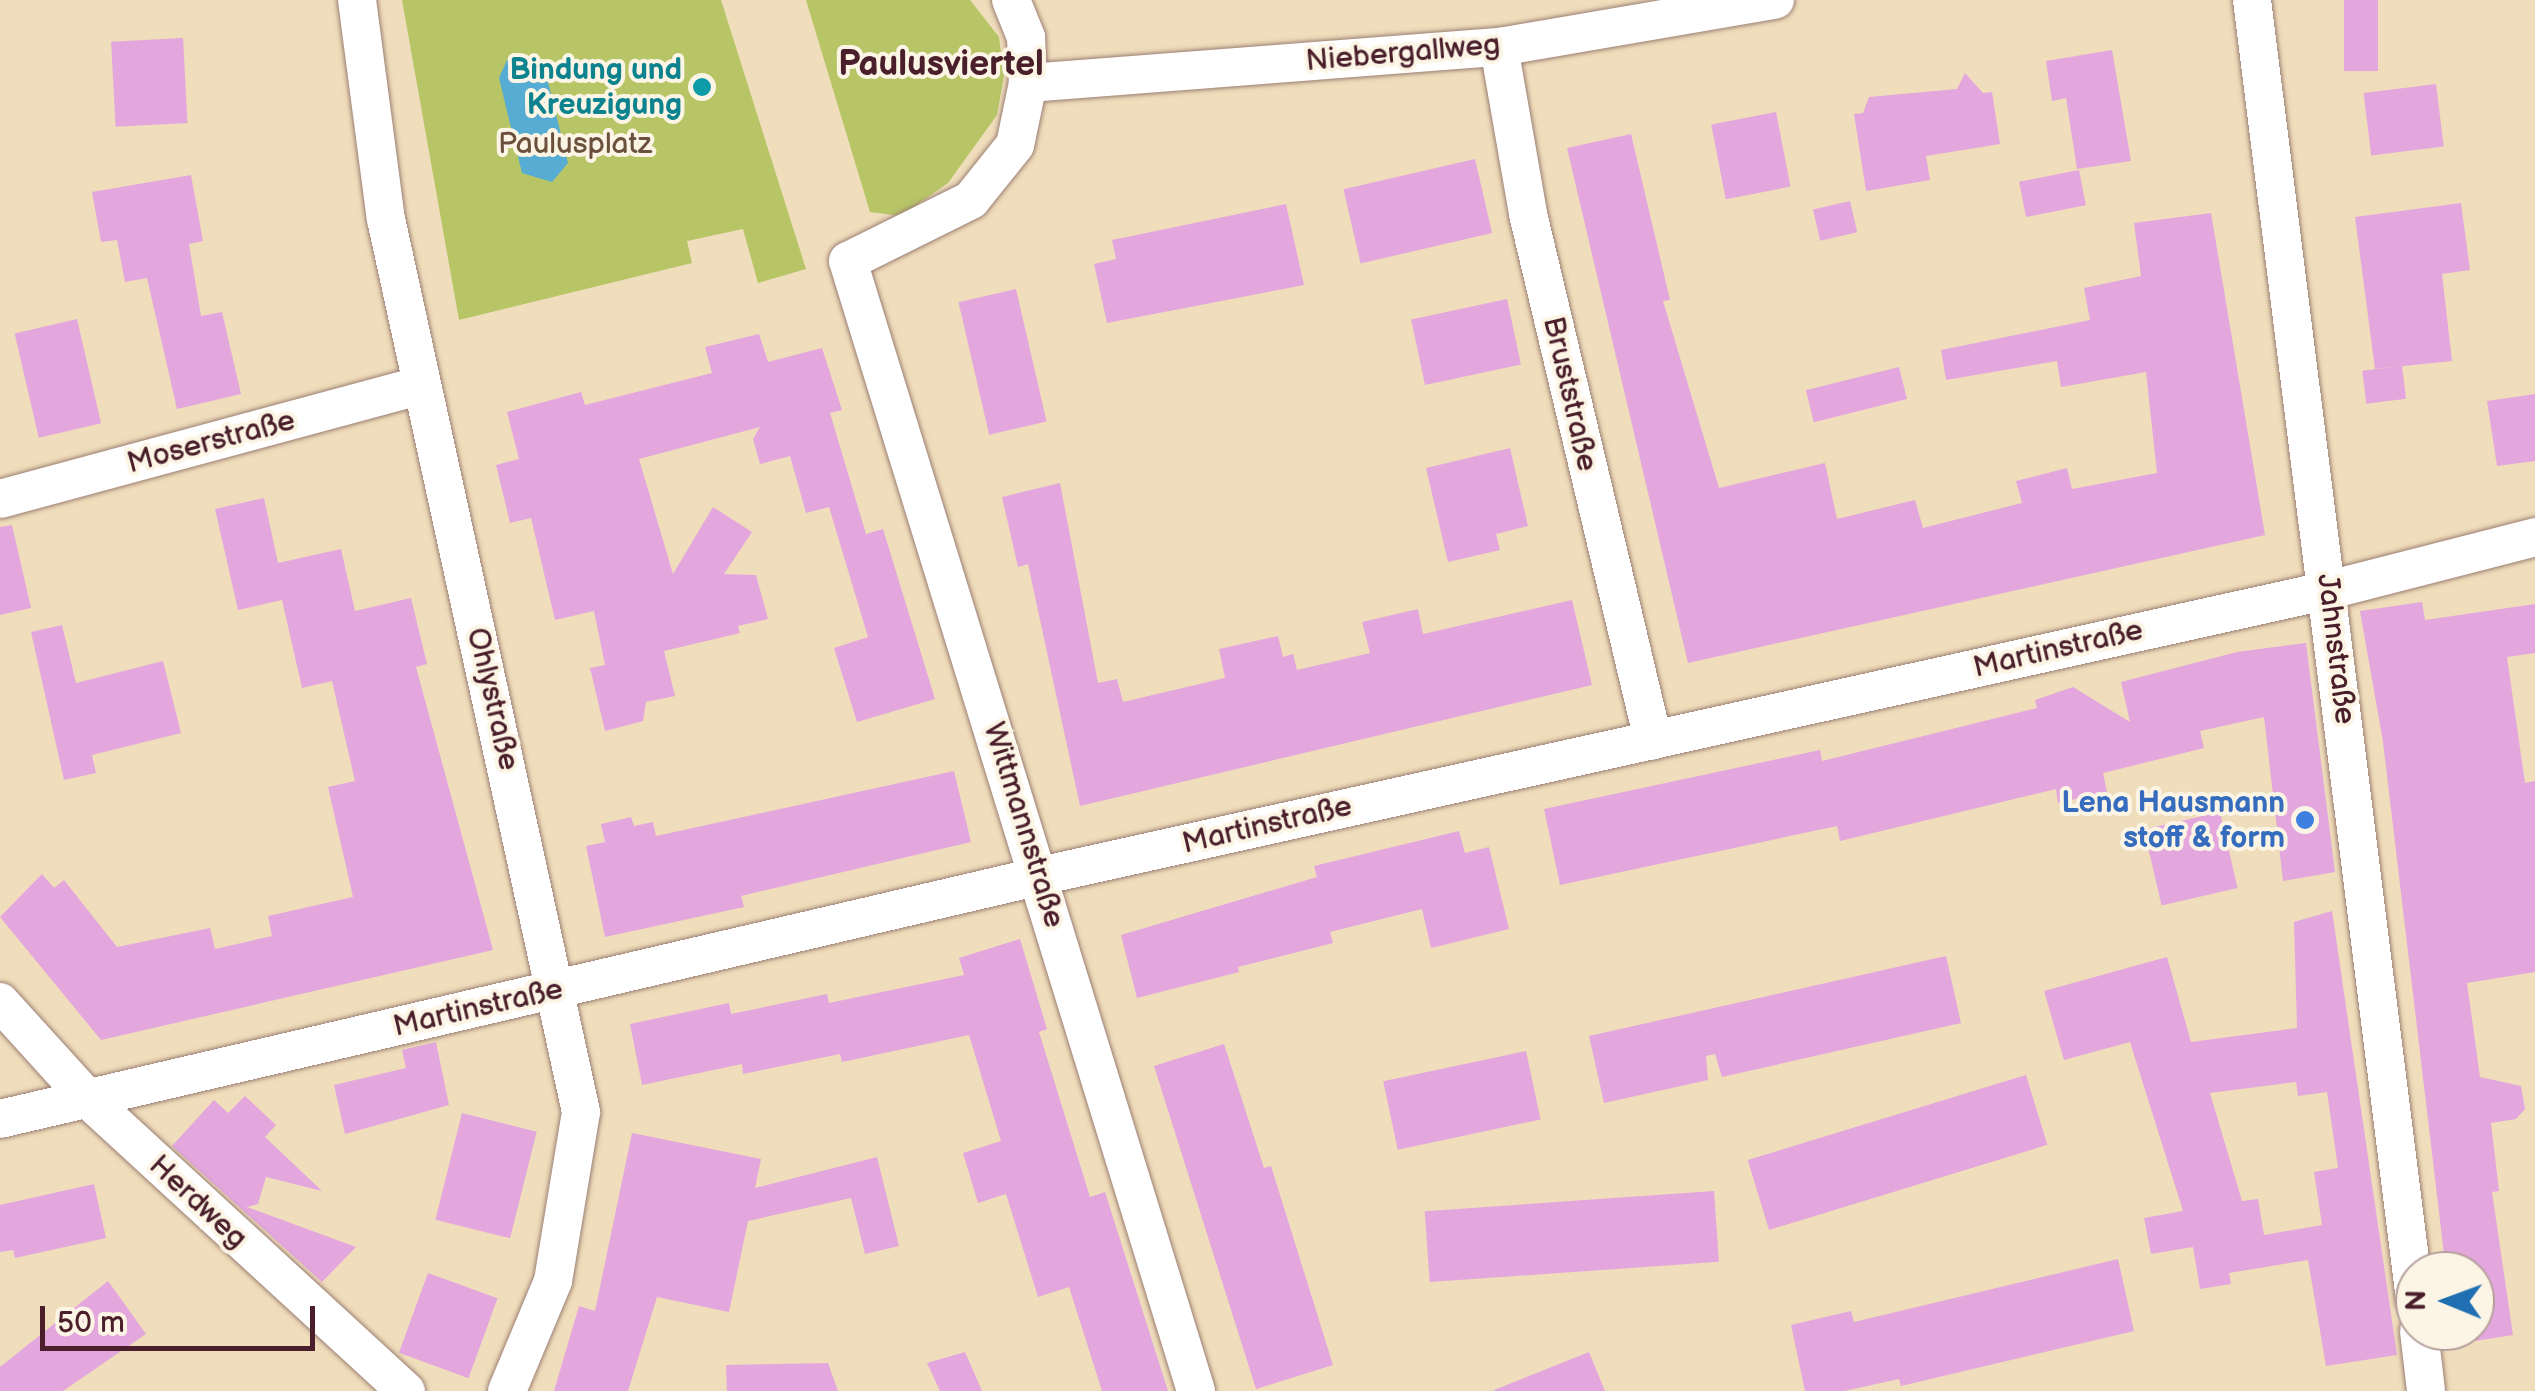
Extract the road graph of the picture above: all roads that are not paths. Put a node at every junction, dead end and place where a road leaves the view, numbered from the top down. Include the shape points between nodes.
1 (357, 0) edge
2 (1011, 0) edge
3 (1774, 0) edge
4 (2252, 0) edge
5 (1499, 47) junction
6 (1028, 83) junction
7 (422, 385) junction
8 (0, 500) edge
9 (2535, 536) edge
10 (2329, 590) junction
11 (1652, 740) junction
12 (1040, 876) junction
13 (559, 988) junction
14 (0, 1002) edge
15 (88, 1099) junction
16 (0, 1119) edge
17 (2409, 1251) edge
18 (2420, 1351) edge
19 (2421, 1390) edge
20 (406, 1391) edge
21 (507, 1391) edge
22 (1196, 1391) edge

1 - 7 street, Ohlystraße via 386,219
2 - 6 street via 1026,37
3 - 5 street, Niebergallweg
4 - 10 street, Jahnstraße
5 - 6 street, Niebergallweg
5 - 11 street, Bruststraße via 1528,214
6 - 12 street, Wittmannstraße via 1014,145 971,200 848,261
7 - 8 street, Moserstraße
7 - 13 street, Ohlystraße
9 - 10 street, Martinstraße
10 - 11 street, Martinstraße
10 - 17 street, Jahnstraße
11 - 12 street, Martinstraße
12 - 13 street, Martinstraße
12 - 22 street, Wittmannstraße
13 - 15 street, Martinstraße
13 - 21 street, Ohlystraße via 581,1112 579,1152 553,1281
14 - 15 street, Herdweg
15 - 16 street, Martinstraße
15 - 20 street, Herdweg
18 - 19 street

